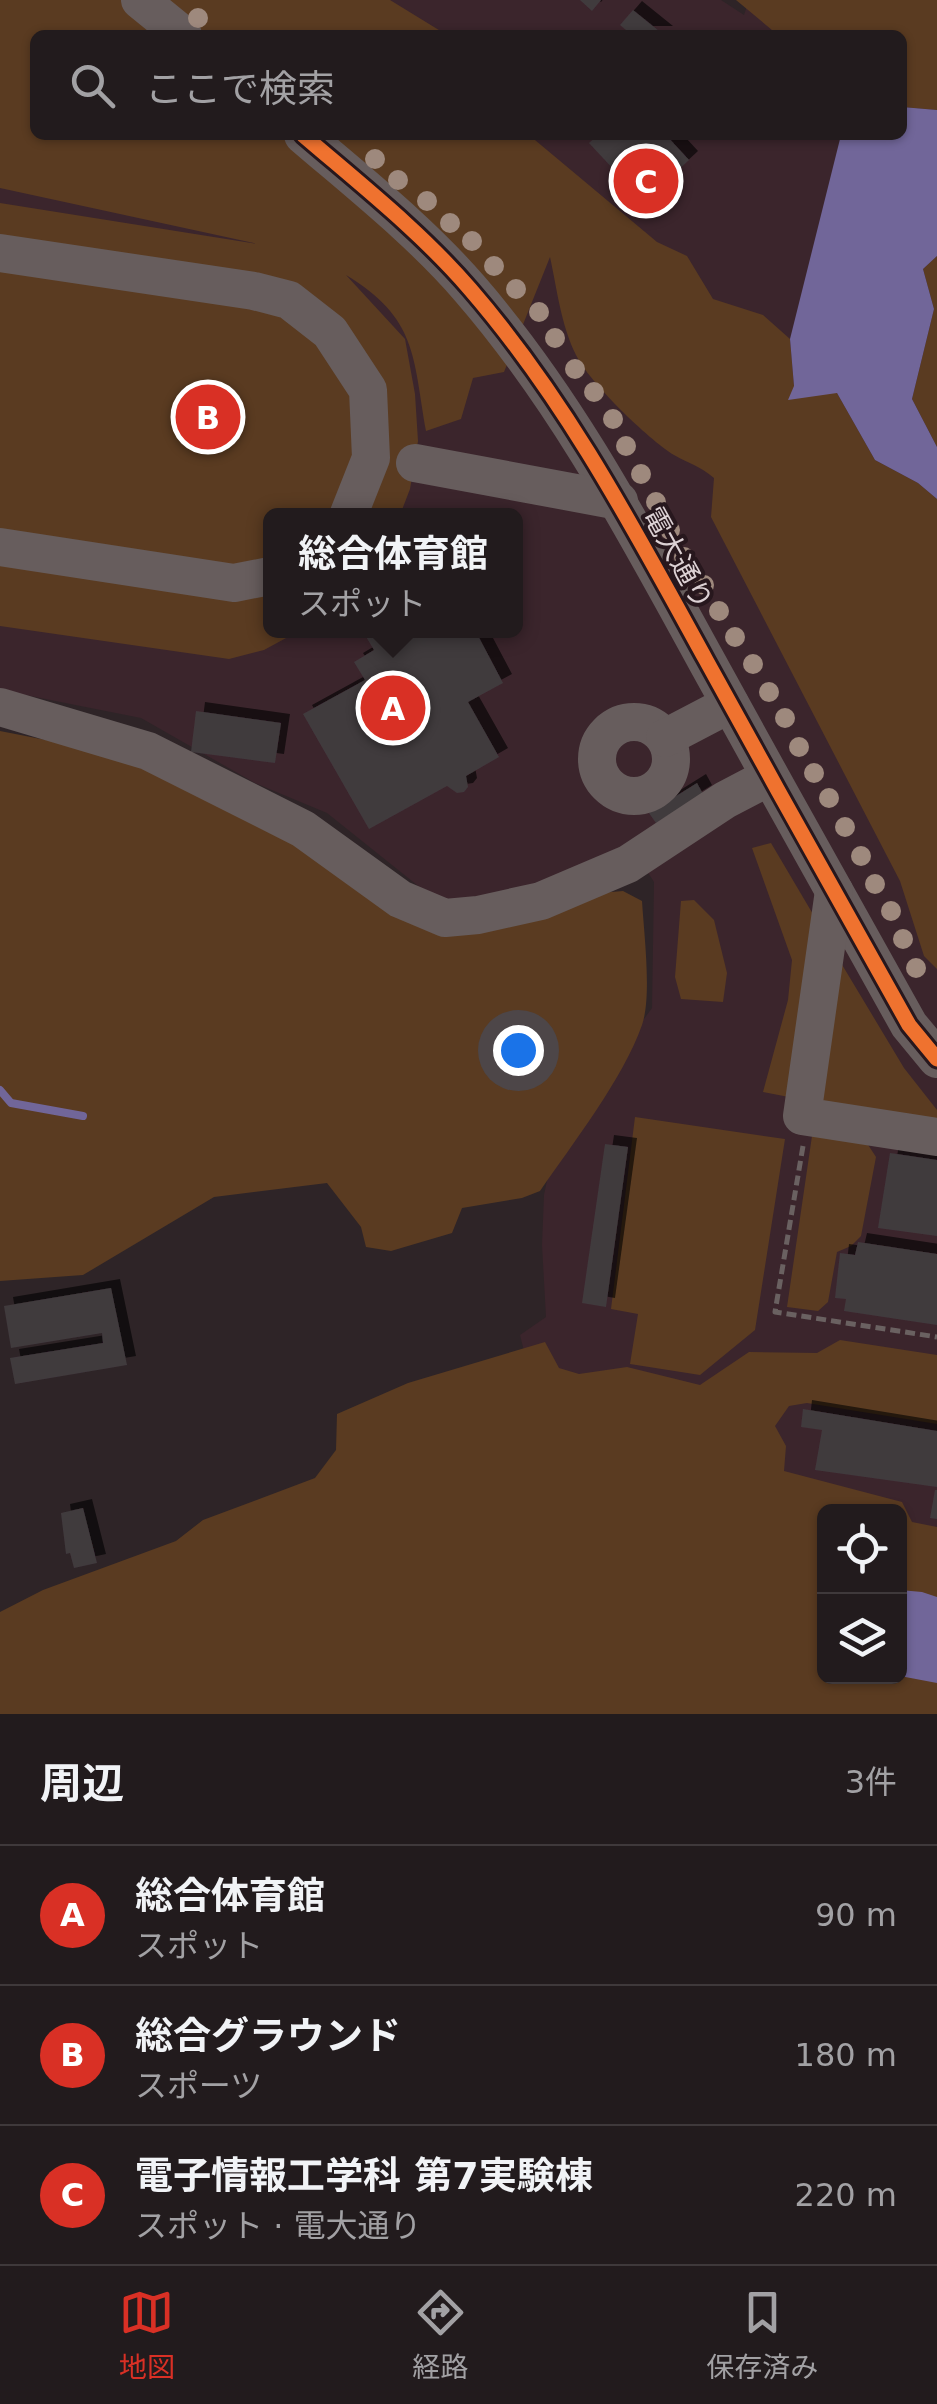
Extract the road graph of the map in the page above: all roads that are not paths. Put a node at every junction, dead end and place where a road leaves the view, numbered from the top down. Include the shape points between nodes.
1 (140, 0) edge
2 (177, 30) edge
3 (309, 140) edge
4 (0, 253) edge
5 (414, 463) dead end
6 (620, 501) junction
7 (351, 508) edge
8 (0, 548) edge
9 (258, 582) edge
10 (730, 704) junction
11 (0, 707) edge
12 (665, 738) dead end
13 (769, 777) junction
14 (834, 891) junction
15 (937, 1059) edge
16 (937, 1137) edge

1 - 2 street
3 - 6 street, 電大通り via 467,286 536,371
4 - 7 street via 254,291 302,310 330,332 368,390 371,458
5 - 6 street
6 - 10 street, 電大通り
8 - 9 street
10 - 12 street
10 - 13 street, 電大通り
11 - 13 street via 148,751 303,829 400,900 445,918 541,900 628,864
13 - 14 street, 電大通り
14 - 15 street, 電大通り via 909,1025
14 - 16 street via 802,1116

